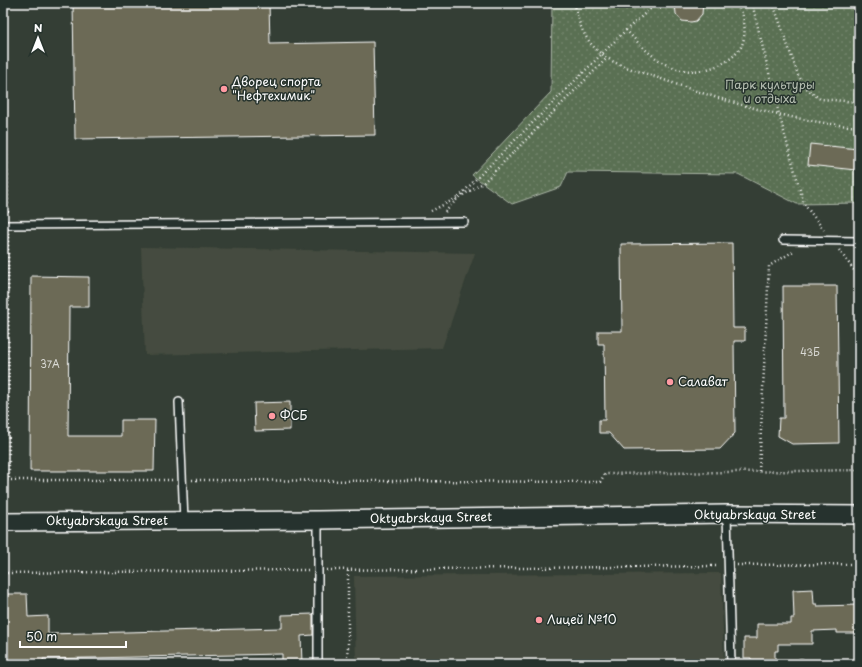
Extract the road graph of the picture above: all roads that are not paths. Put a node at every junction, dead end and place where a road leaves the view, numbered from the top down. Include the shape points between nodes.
1 (464, 222) dead end
2 (5, 225) edge
3 (783, 240) dead end
4 (859, 241) edge
5 (179, 402) dead end
6 (727, 514) junction
7 (859, 516) edge
8 (318, 520) junction
9 (184, 521) junction
10 (3, 522) edge
11 (318, 664) edge
12 (731, 664) edge

1 - 2 lane
3 - 4 lane
5 - 9 lane
6 - 7 street, Oktyabrskaya Street
6 - 8 street, Oktyabrskaya Street
6 - 12 lane
8 - 9 street, Oktyabrskaya Street
8 - 11 lane
9 - 10 street, Oktyabrskaya Street

